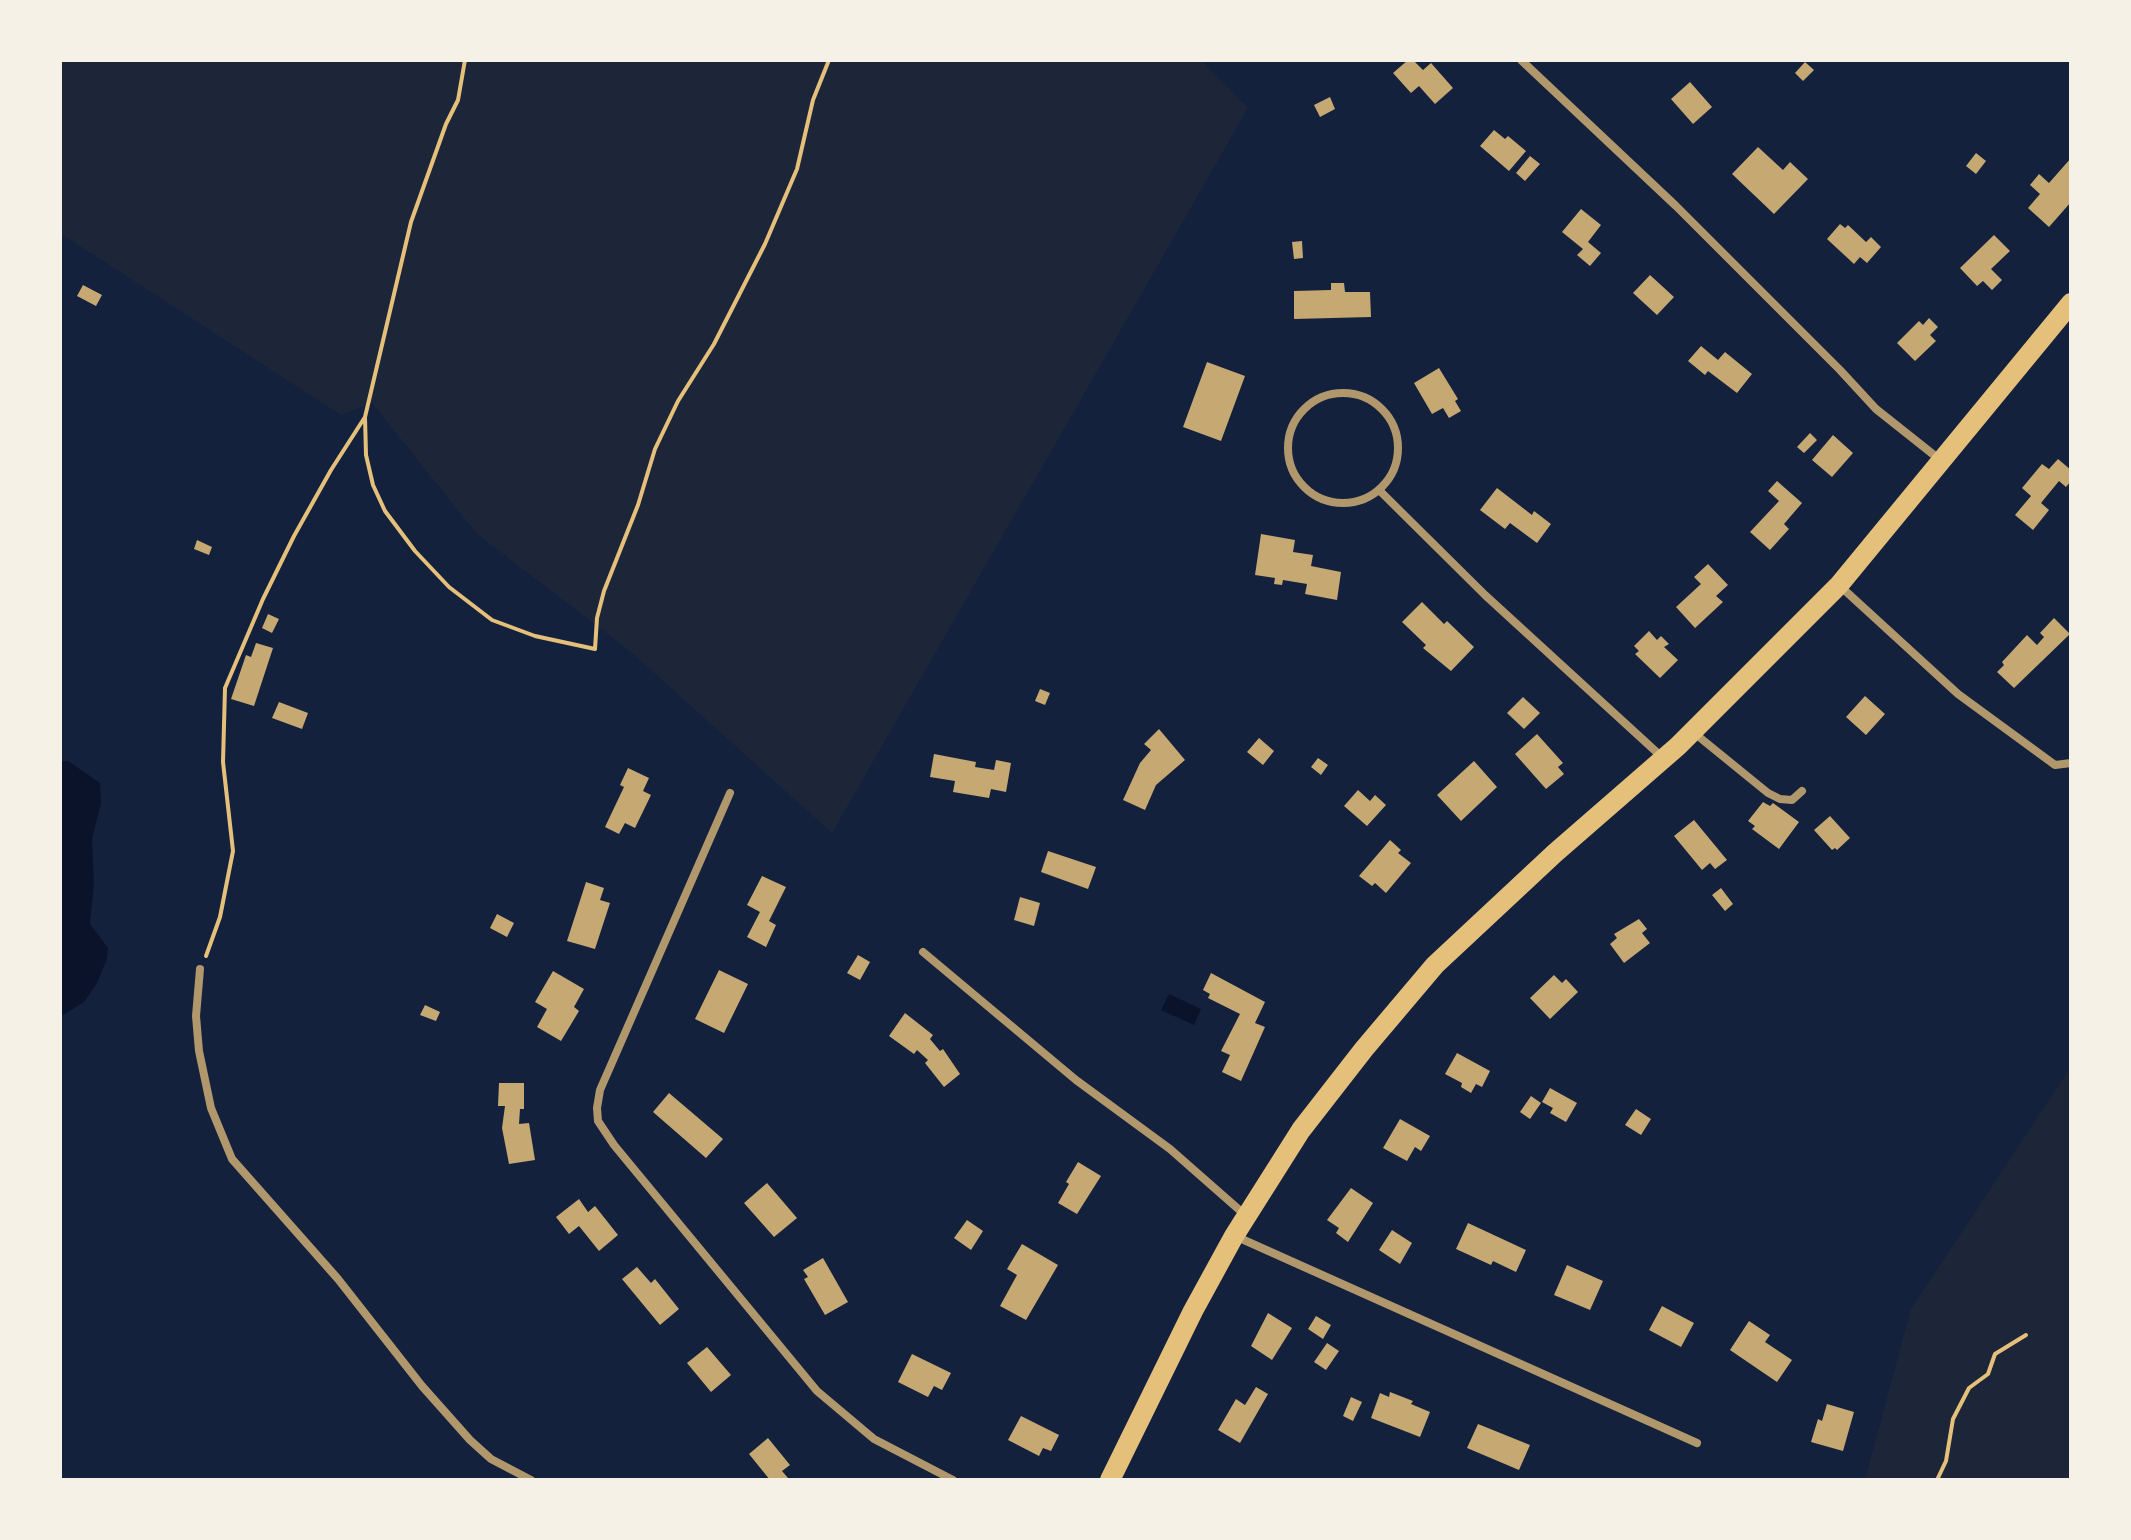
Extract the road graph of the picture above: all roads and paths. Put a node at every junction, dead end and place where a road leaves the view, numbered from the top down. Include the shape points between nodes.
1 (465, 60) edge
2 (829, 60) edge
3 (1521, 60) edge
4 (2071, 303) edge
5 (365, 417) junction
6 (1942, 461) junction
7 (1379, 490) junction
8 (1839, 585) junction
9 (1693, 731) junction
10 (1663, 758) junction
11 (2071, 763) edge
12 (1802, 791) dead end
13 (730, 793) dead end
14 (923, 952) dead end
15 (200, 969) joint
16 (1246, 1216) junction
17 (1234, 1236) junction
18 (2026, 1335) dead end
19 (1697, 1443) dead end
20 (531, 1480) edge
21 (953, 1480) edge
22 (1110, 1480) edge
23 (1937, 1480) edge

1 - 5 path via 458,100 411,222
2 - 5 path via 813,100 797,169 765,244 655,449 604,591 595,649 492,620 449,587 385,511 366,455
3 - 6 street via 1676,206 1882,415
4 - 6 main road
5 - 15 path via 294,536 225,688 223,762 233,851 213,943
6 - 8 main road
7 - 7 street via 1342,503 1306,489 1288,454 1291,428 1306,406 1329,394 1356,394 1389,416 1398,455
7 - 10 street
8 - 9 main road
8 - 11 street via 1958,694 2055,765
9 - 10 main road
9 - 12 street via 1768,793 1792,800
10 - 16 main road via 1435,965 1333,1088
13 - 21 street via 605,1078 598,1121 817,1391 874,1439
14 - 16 street
15 - 20 street via 199,1051 211,1108 232,1159 470,1440 491,1459
16 - 17 main road
17 - 19 street
17 - 22 main road
18 - 23 path via 1995,1354 1988,1374 1969,1388 1953,1419

